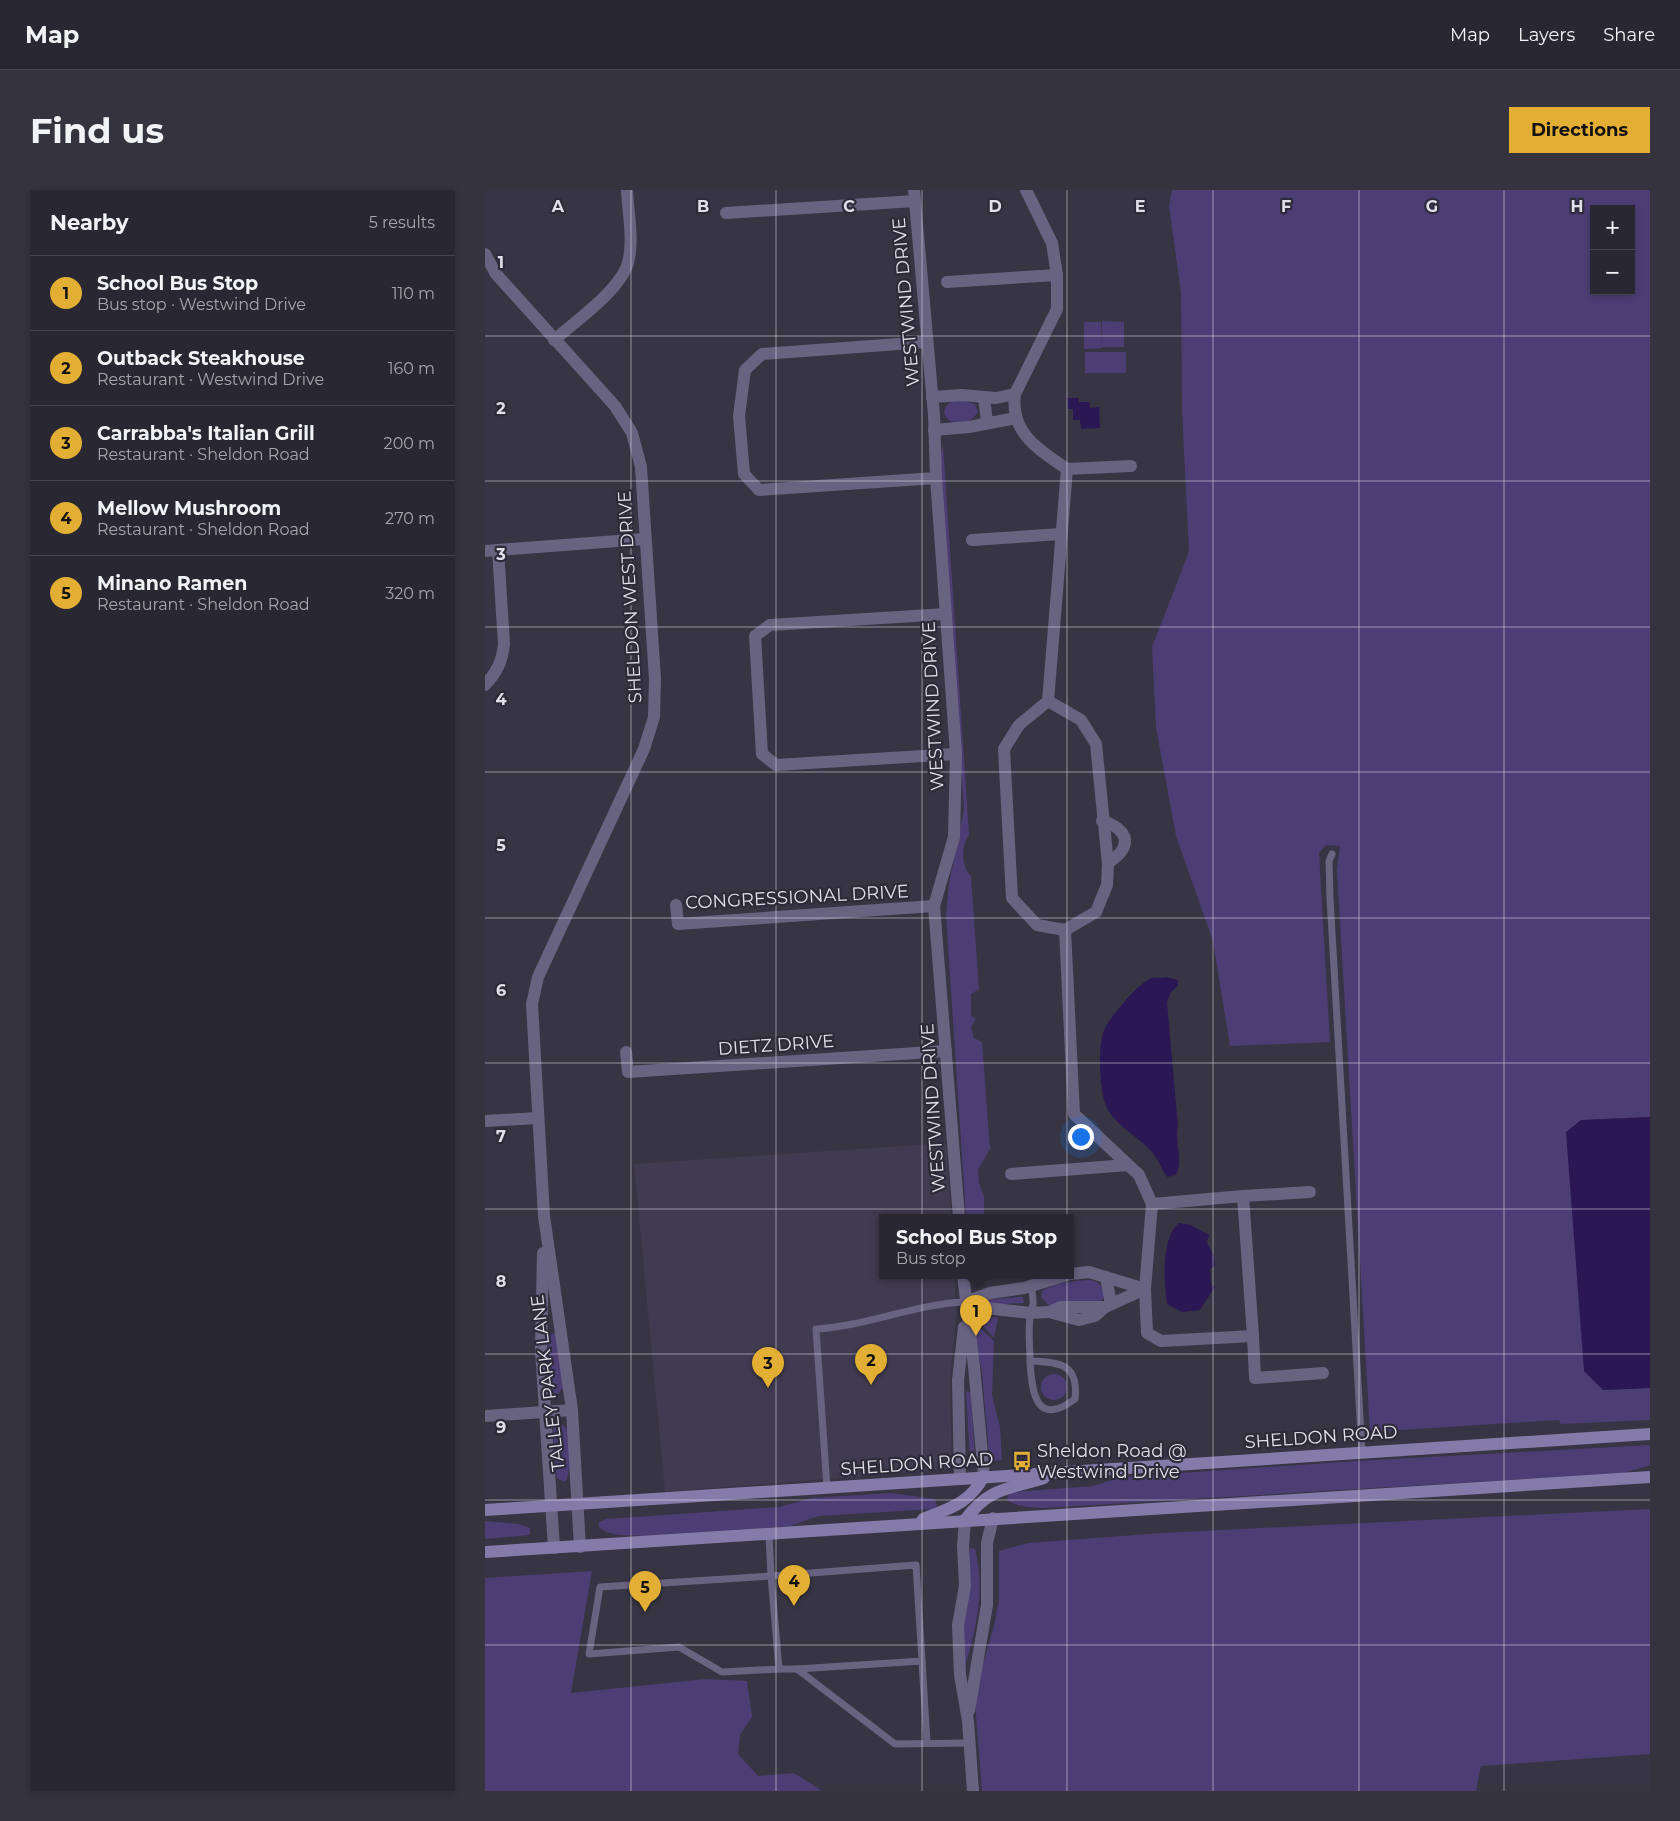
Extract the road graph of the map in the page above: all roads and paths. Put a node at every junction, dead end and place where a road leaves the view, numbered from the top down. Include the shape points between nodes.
1 (627, 190) edge
2 (1027, 190) edge
3 (915, 195) edge
4 (725, 213) dead end
5 (485, 254) edge
6 (1057, 275) junction
7 (947, 282) dead end
8 (554, 340) junction
9 (926, 342) junction
10 (1015, 394) junction
11 (932, 396) junction
12 (984, 398) junction
13 (1016, 418) junction
14 (987, 422) junction
15 (934, 430) junction
16 (1131, 466) dead end
17 (1067, 469) junction
18 (936, 478) junction
19 (1061, 534) junction
20 (645, 539) junction
21 (972, 540) dead end
22 (491, 550) edge
23 (946, 614) junction
24 (485, 685) edge
25 (1048, 701) junction
26 (956, 754) junction
27 (1102, 821) junction
28 (1332, 854) dead end
29 (1107, 864) junction
30 (676, 905) dead end
31 (934, 906) junction
32 (1065, 930) junction
33 (947, 1051) junction
34 (627, 1052) dead end
35 (538, 1118) junction
36 (485, 1121) edge
37 (1128, 1165) junction
38 (1011, 1174) dead end
39 (1310, 1192) dead end
40 (1243, 1196) junction
41 (1152, 1204) junction
42 (959, 1214) edge
43 (544, 1216) junction
44 (1074, 1273) edge
45 (1107, 1277) junction
46 (963, 1279) edge
47 (1053, 1279) edge
48 (1031, 1286) junction
49 (1145, 1289) junction
50 (965, 1302) junction
51 (1108, 1306) junction
52 (1030, 1313) junction
53 (1253, 1336) junction
54 (1030, 1361) junction
55 (1323, 1373) dead end
56 (572, 1410) junction
57 (546, 1412) junction
58 (485, 1416) edge
59 (1650, 1434) edge
60 (1362, 1452) junction
61 (1066, 1472) junction
62 (984, 1476) junction
63 (1650, 1477) edge
64 (960, 1478) junction
65 (827, 1488) junction
66 (578, 1506) junction
67 (552, 1507) junction
68 (485, 1510) edge
69 (993, 1518) junction
70 (965, 1520) junction
71 (911, 1524) junction
72 (769, 1533) junction
73 (580, 1547) junction
74 (554, 1548) junction
75 (485, 1552) edge
76 (771, 1576) junction
77 (923, 1661) junction
78 (779, 1669) junction
79 (797, 1669) junction
80 (968, 1721) junction
81 (927, 1743) junction
82 (969, 1743) junction
83 (973, 1791) edge

1 - 8 street via 631,240 628,263 617,284
2 - 6 street via 1052,243
3 - 4 street
3 - 9 street, WESTWIND DRIVE
5 - 8 street, SHELDON WEST DRIVE via 496,274
6 - 7 street
6 - 10 street via 1057,309
8 - 20 street, SHELDON WEST DRIVE via 615,406 632,432 641,467
9 - 11 street, WESTWIND DRIVE
9 - 18 street via 762,354 745,370 739,416 744,474 759,490
10 - 12 street
10 - 13 street via 1013,407
11 - 12 street
11 - 15 street, WESTWIND DRIVE
12 - 14 street
13 - 14 street
13 - 17 street via 1029,442
14 - 15 street via 969,428
15 - 18 street, WESTWIND DRIVE
16 - 17 street
17 - 19 street
18 - 23 street, WESTWIND DRIVE
19 - 21 street
19 - 25 street
20 - 22 street
20 - 35 street, SHELDON WEST DRIVE via 655,679 653,717 644,749 538,977 532,1004
22 - 24 street via 504,644 503,660
23 - 26 street, WESTWIND DRIVE
23 - 26 street via 770,625 755,636 762,754 776,765
25 - 27 street via 1081,720 1096,744
25 - 32 street via 1019,725 1004,749 1012,898 1037,925
26 - 31 street, WESTWIND DRIVE via 954,837
27 - 29 street
27 - 29 street via 1117,825 1125,842 1121,853
28 - 60 lane via 1329,861 1330,898
29 - 32 street via 1107,886 1096,912
30 - 31 street, CONGRESSIONAL DRIVE via 678,924
31 - 33 street, WESTWIND DRIVE
32 - 37 street via 1074,1114
33 - 34 street, DIETZ DRIVE via 628,1072
33 - 42 street, WESTWIND DRIVE
35 - 36 street
35 - 43 street, TALLEY PARK LANE
37 - 38 street
37 - 41 street via 1139,1175
39 - 40 street
40 - 41 street
40 - 53 street
41 - 49 street
43 - 56 street, TALLEY PARK LANE
43 - 57 street, TALLEY PARK LANE via 541,1350
44 - 45 street via 1089,1272
45 - 49 street
45 - 51 street
46 - 50 street
47 - 48 street
48 - 50 street
48 - 52 lane via 1034,1304
49 - 51 street
49 - 53 street via 1147,1333 1161,1341
50 - 52 street
50 - 62 street
50 - 64 street via 958,1380
50 - 65 lane via 940,1303 844,1327 816,1329
51 - 52 street via 1095,1316 1079,1320 1049,1312
52 - 54 lane
53 - 55 street via 1255,1378
54 - 54 lane via 1030,1382 1039,1403 1051,1410 1062,1409 1075,1399 1077,1383 1067,1368 1052,1362
56 - 57 street
56 - 66 street, TALLEY PARK LANE
57 - 58 street
57 - 67 street, TALLEY PARK LANE
59 - 60 main road, SHELDON ROAD
60 - 61 main road, SHELDON ROAD
61 - 62 main road, SHELDON ROAD
61 - 70 main road via 990,1494
62 - 64 main road, SHELDON ROAD
62 - 71 main road via 977,1489 959,1505
63 - 69 main road
64 - 65 main road, SHELDON ROAD
65 - 66 main road, SHELDON ROAD
66 - 67 main road, SHELDON ROAD
66 - 73 street, TALLEY PARK LANE
67 - 68 main road, SHELDON ROAD
67 - 74 street, TALLEY PARK LANE
69 - 70 main road
69 - 80 street via 987,1543 987,1604
70 - 71 main road
70 - 80 street via 965,1586 958,1625 960,1675
71 - 72 main road
72 - 73 main road
72 - 76 lane
73 - 74 main road
74 - 75 main road
76 - 77 lane via 916,1565
76 - 78 lane
76 - 78 lane via 600,1587 589,1654 679,1647 722,1672
77 - 79 lane
77 - 81 lane
78 - 79 lane
79 - 81 lane via 895,1744
80 - 82 street
81 - 82 lane
82 - 83 street

